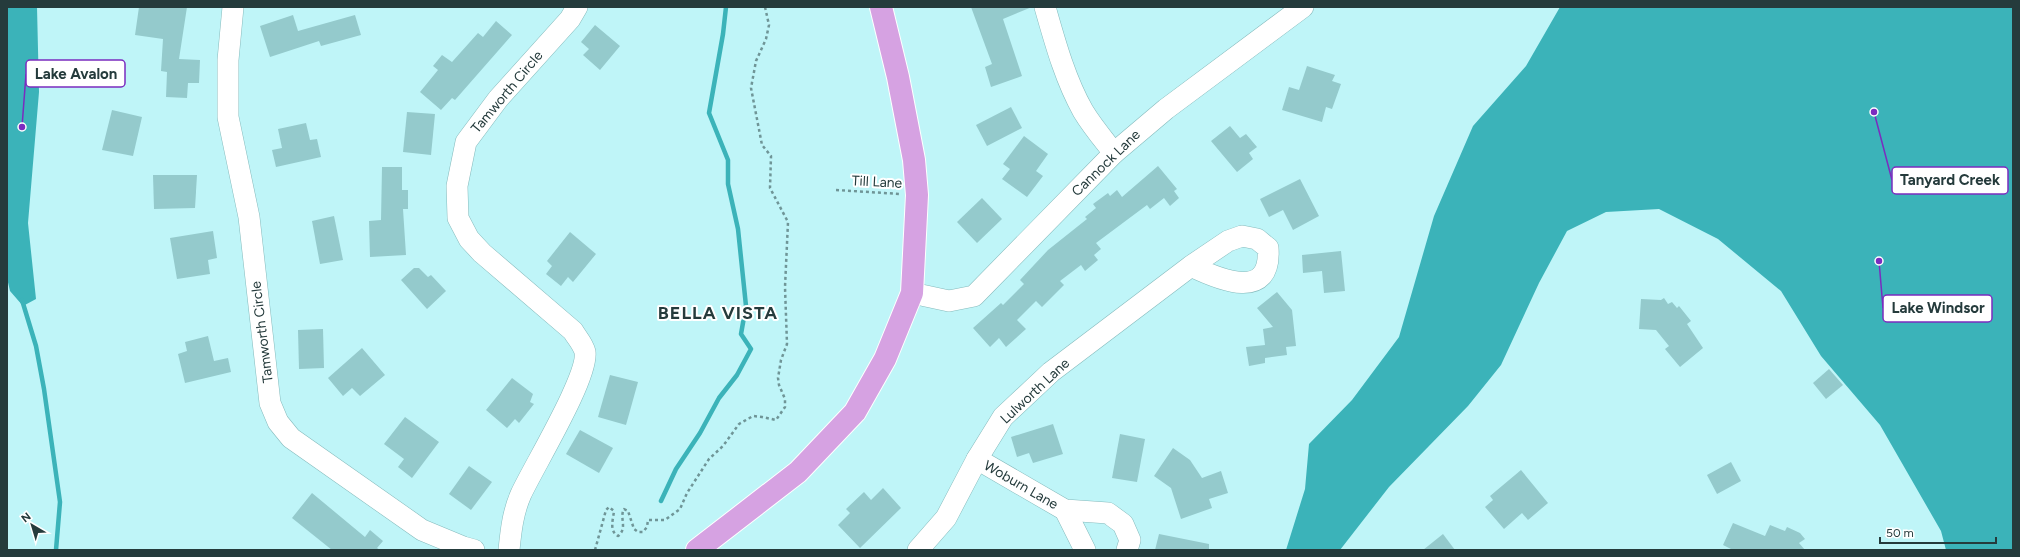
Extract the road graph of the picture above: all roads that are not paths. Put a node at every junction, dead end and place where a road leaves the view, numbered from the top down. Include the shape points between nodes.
1 (233, 7) edge
2 (578, 7) edge
3 (881, 7) edge
4 (1045, 7) edge
5 (1303, 7) edge
6 (1114, 153) junction
7 (1191, 266) dead end
8 (912, 293) junction
9 (977, 459) junction
10 (1065, 510) junction
11 (474, 550) edge
12 (509, 550) edge
13 (697, 550) edge
14 (918, 550) edge
15 (1085, 550) edge
16 (1127, 550) edge

1 - 11 street, Tamworth Circle via 228,60 228,117 249,217 270,404 278,422 291,438 422,530 463,548
2 - 12 street, Tamworth Circle via 498,99 466,142 457,186 458,218 469,239 573,331 585,353 580,379 521,494 512,518
3 - 8 main road via 914,160 917,195
4 - 6 street via 1075,96 1093,126
5 - 6 street, Cannock Lane via 1166,109
6 - 8 street, Cannock Lane via 974,296 949,301
7 - 9 street, Lulworth Lane via 1051,372 1003,417
8 - 13 main road via 885,359 855,412 798,472
9 - 10 street, Woburn Lane
9 - 14 street, Lulworth Lane via 946,518
10 - 15 street, Woburn Lane
10 - 16 street, Woburn Lane via 1108,513 1123,524 1130,540

